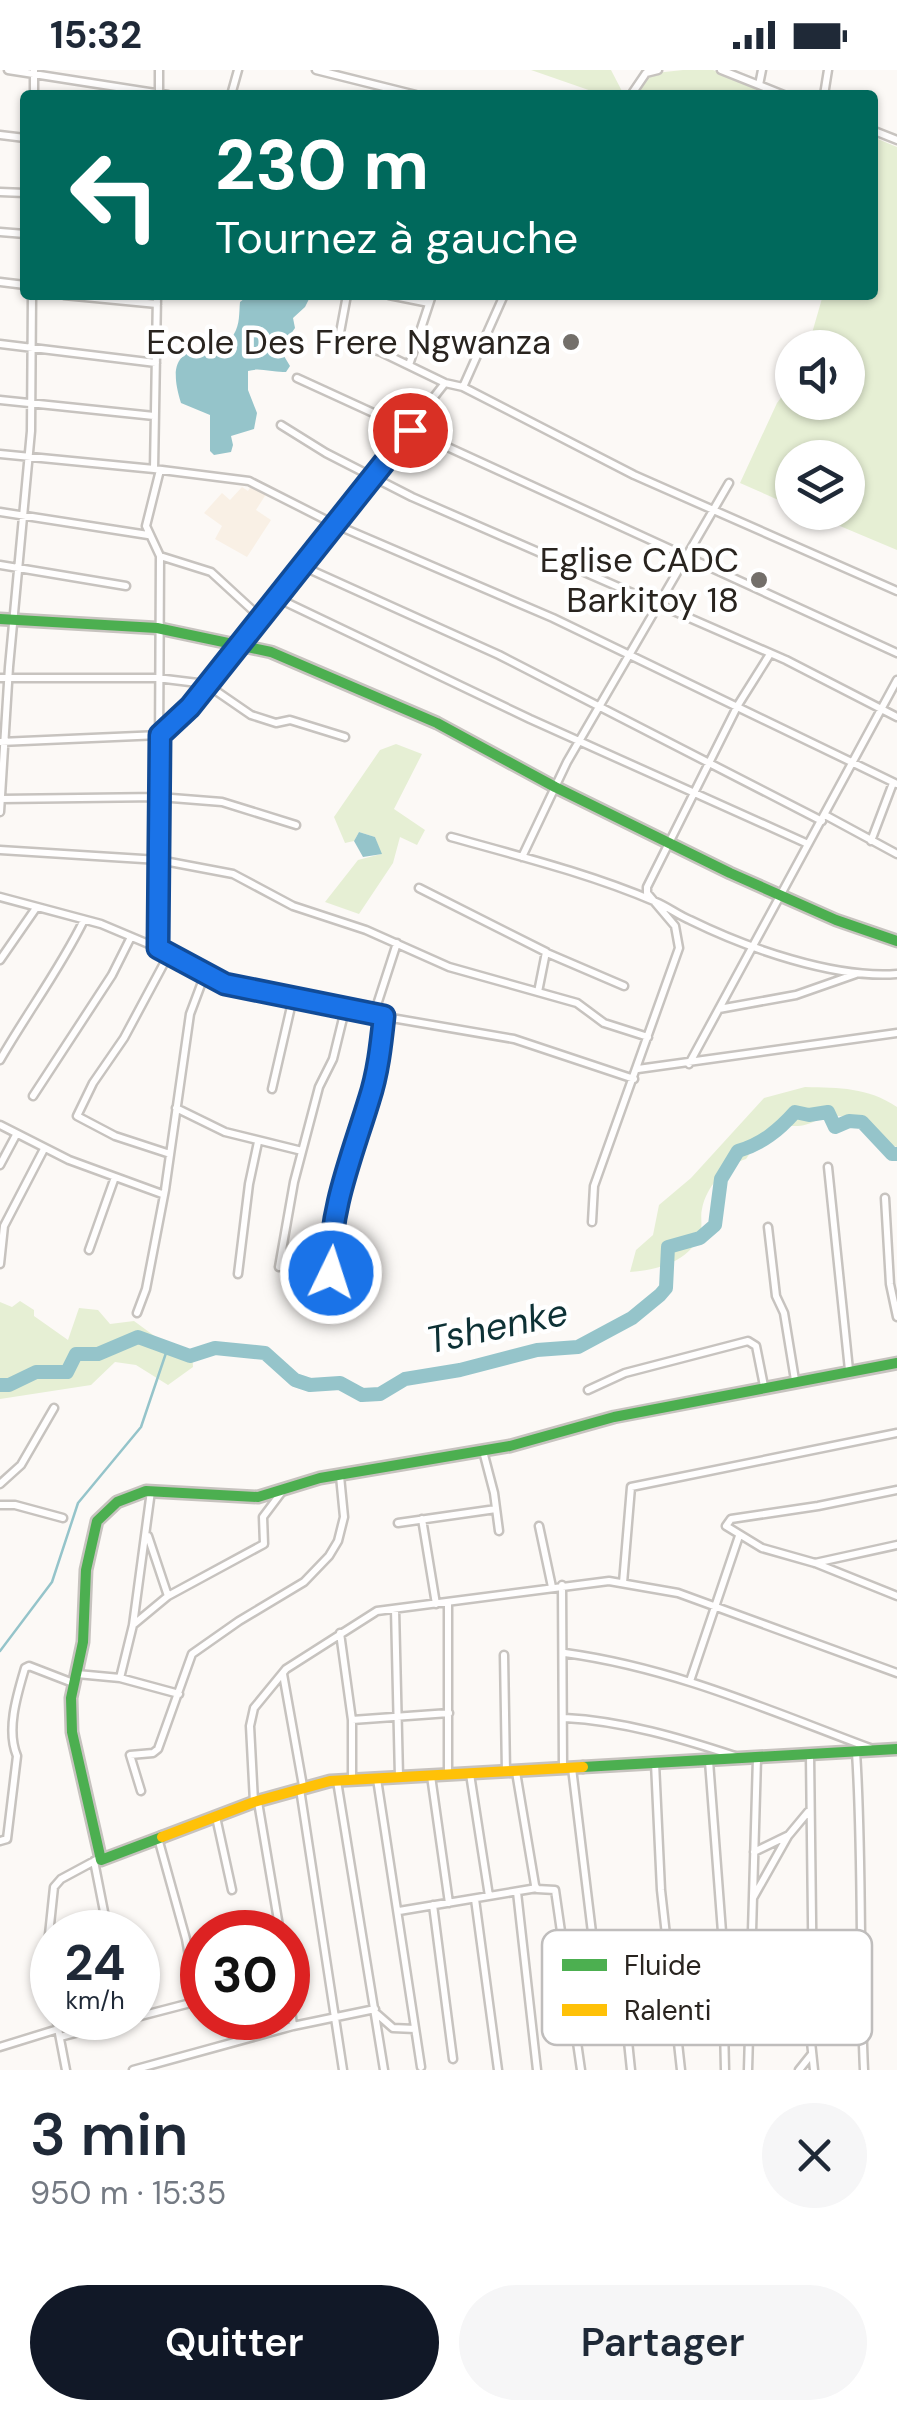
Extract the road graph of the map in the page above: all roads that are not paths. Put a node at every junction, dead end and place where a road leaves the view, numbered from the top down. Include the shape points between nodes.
1 (8, 70) edge
2 (316, 70) edge
3 (658, 70) edge
4 (721, 70) edge
5 (762, 70) edge
6 (34, 72) edge
7 (759, 85) junction
8 (136, 90) edge
9 (396, 90) edge
10 (635, 90) edge
11 (772, 90) edge
12 (32, 300) edge
13 (157, 300) edge
14 (346, 300) edge
15 (430, 300) edge
16 (502, 300) edge
17 (321, 332) dead end
18 (338, 338) junction
19 (0, 344) edge
20 (32, 348) junction
21 (156, 363) junction
22 (409, 366) junction
23 (296, 378) dead end
24 (445, 383) junction
25 (463, 387) junction
26 (0, 400) edge
27 (32, 403) junction
28 (154, 416) junction
29 (281, 425) dead end
30 (410, 430) junction
31 (0, 454) edge
32 (29, 457) junction
33 (157, 469) junction
34 (372, 477) junction
35 (729, 483) dead end
36 (713, 510) junction
37 (0, 512) edge
38 (23, 515) junction
39 (334, 524) junction
40 (149, 536) junction
41 (160, 556) junction
42 (686, 556) junction
43 (0, 565) edge
44 (302, 566) junction
45 (18, 568) junction
46 (126, 586) dead end
47 (897, 591) edge
48 (277, 598) junction
49 (660, 605) junction
50 (261, 618) junction
51 (0, 619) edge
52 (14, 621) junction
53 (157, 628) junction
54 (240, 644) junction
55 (897, 653) edge
56 (770, 654) junction
57 (629, 657) junction
58 (4, 678) edge
59 (157, 678) junction
60 (897, 680) edge
61 (206, 684) junction
62 (738, 705) junction
63 (599, 707) junction
64 (881, 709) junction
65 (897, 717) edge
66 (160, 735) junction
67 (346, 738) dead end
68 (580, 740) junction
69 (2, 742) edge
70 (709, 762) junction
71 (854, 763) junction
72 (895, 783) edge
73 (555, 786) junction
74 (692, 794) junction
75 (159, 797) junction
76 (0, 798) edge
77 (0, 812) edge
78 (823, 818) junction
79 (296, 825) dead end
80 (451, 837) dead end
81 (872, 841) junction
82 (669, 842) junction
83 (808, 844) junction
84 (0, 850) edge
85 (897, 854) edge
86 (522, 857) junction
87 (158, 860) junction
88 (419, 888) dead end
89 (780, 894) junction
90 (0, 897) edge
91 (658, 902) junction
92 (36, 908) junction
93 (84, 920) junction
94 (131, 937) junction
95 (897, 941) edge
96 (397, 944) junction
97 (752, 945) junction
98 (158, 948) junction
99 (546, 952) junction
100 (169, 954) junction
101 (0, 960) edge
102 (857, 973) junction
103 (204, 974) junction
104 (897, 974) edge
105 (624, 986) dead end
106 (538, 992) junction
107 (293, 998) junction
108 (717, 1009) junction
109 (345, 1010) junction
110 (374, 1014) junction
111 (384, 1016) junction
112 (897, 1033) edge
113 (648, 1037) junction
114 (0, 1060) edge
115 (689, 1064) junction
116 (638, 1069) junction
117 (634, 1079) junction
118 (272, 1090) dead end
119 (33, 1096) dead end
120 (176, 1108) junction
121 (0, 1124) edge
122 (16, 1135) junction
123 (258, 1142) junction
124 (44, 1148) junction
125 (302, 1151) junction
126 (170, 1154) junction
127 (0, 1165) edge
128 (828, 1167) dead end
129 (115, 1177) junction
130 (162, 1194) junction
131 (885, 1198) dead end
132 (592, 1222) dead end
133 (768, 1226) dead end
134 (89, 1250) dead end
135 (0, 1264) edge
136 (279, 1267) dead end
137 (238, 1274) dead end
138 (328, 1291) dead end
139 (137, 1313) dead end
140 (897, 1317) edge
141 (897, 1364) edge
142 (849, 1372) junction
143 (795, 1380) junction
144 (764, 1386) junction
145 (588, 1390) dead end
146 (54, 1408) dead end
147 (897, 1434) edge
148 (482, 1450) junction
149 (340, 1474) junction
150 (0, 1484) edge
151 (288, 1487) junction
152 (897, 1490) edge
153 (151, 1491) junction
154 (0, 1505) edge
155 (496, 1509) junction
156 (63, 1518) dead end
157 (422, 1519) junction
158 (398, 1523) dead end
159 (539, 1526) dead end
160 (498, 1530) dead end
161 (147, 1535) junction
162 (739, 1536) junction
163 (897, 1545) edge
164 (815, 1563) junction
165 (623, 1583) junction
166 (562, 1585) junction
167 (552, 1587) junction
168 (168, 1596) junction
169 (897, 1596) edge
170 (448, 1602) junction
171 (436, 1604) junction
172 (395, 1609) junction
173 (716, 1609) junction
174 (133, 1625) junction
175 (340, 1632) junction
176 (565, 1653) junction
177 (504, 1655) dead end
178 (282, 1673) junction
179 (897, 1674) edge
180 (120, 1678) junction
181 (76, 1679) junction
182 (690, 1681) junction
183 (179, 1694) junction
184 (448, 1713) junction
185 (398, 1716) junction
186 (565, 1718) junction
187 (352, 1720) junction
188 (897, 1750) edge
189 (856, 1751) junction
190 (876, 1751) junction
191 (810, 1754) junction
192 (758, 1756) junction
193 (741, 1758) junction
194 (708, 1760) junction
195 (655, 1763) junction
196 (567, 1769) junction
197 (511, 1772) junction
198 (470, 1774) junction
199 (448, 1775) junction
200 (431, 1776) junction
201 (399, 1777) junction
202 (376, 1778) junction
203 (352, 1779) junction
204 (337, 1781) junction
205 (302, 1787) junction
206 (141, 1791) dead end
207 (256, 1801) junction
208 (809, 1811) junction
209 (216, 1816) junction
210 (788, 1836) junction
211 (158, 1838) junction
212 (0, 1841) edge
213 (754, 1852) junction
214 (97, 1859) junction
215 (536, 1888) junction
216 (232, 1890) dead end
217 (517, 1892) junction
218 (490, 1896) junction
219 (475, 1898) junction
220 (752, 1899) junction
221 (449, 1903) junction
222 (433, 1906) junction
223 (52, 1910) edge
224 (105, 1910) edge
225 (276, 1910) edge
226 (399, 1911) junction
227 (180, 1917) edge
228 (561, 1930) edge
229 (591, 1930) edge
230 (665, 1930) edge
231 (722, 1930) edge
232 (751, 1930) edge
233 (811, 1930) edge
234 (861, 1930) edge
235 (375, 2011) junction
236 (335, 2016) junction
237 (310, 2022) edge
238 (416, 2029) junction
239 (30, 2040) edge
240 (60, 2040) edge
241 (241, 2040) edge
242 (577, 2045) edge
243 (628, 2045) edge
244 (678, 2045) edge
245 (724, 2045) edge
246 (749, 2045) edge
247 (811, 2045) edge
248 (863, 2045) edge
249 (0, 2047) edge
250 (812, 2054) junction
251 (453, 2059) dead end
252 (421, 2068) dead end
253 (66, 2070) edge
254 (133, 2070) edge
255 (342, 2070) edge
256 (384, 2070) edge
257 (498, 2070) edge
258 (537, 2070) edge
259 (581, 2070) edge
260 (631, 2070) edge
261 (681, 2070) edge
262 (725, 2070) edge
263 (748, 2070) edge
264 (798, 2070) edge
265 (814, 2070) edge
266 (864, 2070) edge

1 - 6 street
2 - 9 street
3 - 10 street via 646,73
4 - 7 street
5 - 7 street
6 - 8 street
7 - 11 street
12 - 20 street
13 - 21 street
14 - 18 street
15 - 22 street
16 - 25 street
17 - 18 street
18 - 22 street
19 - 20 street
20 - 21 street
20 - 27 street
21 - 28 street
22 - 24 street
23 - 30 street
24 - 25 street
24 - 30 street
25 - 36 street
26 - 27 street
27 - 28 street
27 - 32 street
28 - 33 street
29 - 34 street
30 - 34 street
30 - 42 street
31 - 32 street
32 - 33 street
32 - 38 street
33 - 39 street via 249,481
33 - 40 street
34 - 39 street
34 - 49 street
35 - 36 street
36 - 42 street
36 - 47 street
37 - 38 street
38 - 40 street
38 - 45 street
39 - 44 street
39 - 57 street
40 - 41 street
41 - 50 street via 211,572
41 - 53 street
42 - 49 street
42 - 55 street
43 - 45 street
44 - 48 street
44 - 63 street
45 - 46 street
45 - 52 street
48 - 50 street
48 - 68 street
49 - 56 street
49 - 57 street
50 - 54 street
51 - 52 street
52 - 53 street
52 - 58 street
53 - 54 street
53 - 59 street
54 - 61 street
54 - 73 street via 437,723
56 - 62 street
56 - 64 street
57 - 62 street
57 - 63 street
58 - 59 street
58 - 69 street
59 - 61 street
59 - 66 street
60 - 64 street
61 - 66 street
61 - 67 street via 251,716
62 - 70 street
62 - 71 street
63 - 68 street
63 - 70 street
64 - 65 street
64 - 71 street
66 - 69 street
66 - 75 street
68 - 73 street
68 - 74 street
69 - 76 street
70 - 74 street
70 - 78 street
71 - 72 street
71 - 78 street
72 - 81 street
73 - 82 street
73 - 86 street
74 - 82 street
74 - 83 street
75 - 76 street
75 - 79 street via 222,802
75 - 87 street
76 - 77 street
78 - 81 street
78 - 83 street
80 - 86 street
81 - 85 street
82 - 89 street
82 - 91 street via 647,890
83 - 89 street
84 - 87 street
86 - 91 street
87 - 96 street via 233,874 293,906
87 - 98 street
88 - 99 street
89 - 95 street
89 - 97 street
90 - 92 street
91 - 97 street
91 - 113 street via 675,926 679,948
92 - 93 street
92 - 101 street
93 - 94 street
93 - 114 street
94 - 98 street
94 - 119 street
96 - 106 street via 449,967
96 - 110 street
97 - 102 street
97 - 108 street
98 - 100 street
99 - 105 street
99 - 106 street
100 - 103 street
100 - 126 street via 76,1116
102 - 104 street
102 - 108 street via 796,996
103 - 107 street
103 - 120 street via 190,1014
106 - 113 street
107 - 109 street
107 - 118 street
108 - 115 street
109 - 110 street
109 - 125 street
110 - 111 street
111 - 117 street via 514,1039
111 - 138 street via 376,1074 332,1236
112 - 115 street
113 - 116 street
115 - 116 street
116 - 117 street
117 - 132 street via 594,1186
120 - 123 street
120 - 126 street
121 - 122 street
122 - 124 street
122 - 127 street
123 - 125 street
123 - 137 street
124 - 129 street
124 - 135 street via 4,1226
125 - 136 street
126 - 130 street
128 - 142 street
129 - 130 street
129 - 134 street
130 - 139 street
131 - 140 street
133 - 143 street
141 - 142 street
142 - 143 street
143 - 144 street
144 - 145 street via 757,1350 748,1341
144 - 148 street
146 - 150 street via 20,1465
147 - 165 street via 630,1486
148 - 149 street
148 - 155 street
149 - 151 street
149 - 183 street via 342,1530 321,1568 192,1654
151 - 153 street via 258,1498
151 - 168 street via 264,1514 264,1544
152 - 162 street via 730,1519 726,1526
153 - 161 street
153 - 181 street via 117,1502 96,1521
154 - 156 street
155 - 157 street
155 - 160 street
157 - 158 street
157 - 171 street
159 - 167 street
161 - 168 street
161 - 174 street
162 - 164 street
162 - 173 street
163 - 164 street
164 - 169 street
165 - 166 street
165 - 173 street via 678,1593
166 - 167 street
166 - 176 street
167 - 170 street
168 - 174 street
170 - 171 street
170 - 184 street
171 - 172 street
172 - 175 street via 377,1611
172 - 185 street
173 - 179 street
173 - 182 street
174 - 180 street
175 - 178 street
175 - 187 street
176 - 182 street
176 - 186 street
177 - 197 street
178 - 205 street
178 - 207 street via 254,1708 250,1726
180 - 181 street
180 - 183 street
181 - 212 street via 25,1668 14,1714 17,1756 7,1838
181 - 214 street via 72,1732
182 - 190 street
183 - 206 street via 158,1749 130,1755
184 - 185 street
184 - 199 street
185 - 187 street
185 - 201 street
186 - 193 street via 686,1740
186 - 196 street
187 - 203 street
188 - 190 street
189 - 190 street
189 - 191 street
189 - 234 street
191 - 192 street
191 - 208 street
192 - 193 street
192 - 213 street
193 - 194 street
194 - 195 street
194 - 231 street
195 - 196 street
195 - 230 street
196 - 197 street
196 - 229 street
197 - 198 street
197 - 215 street
198 - 199 street
198 - 218 street
199 - 200 street
200 - 201 street
200 - 221 street
201 - 202 street
202 - 203 street
202 - 226 street
203 - 204 street
204 - 205 street
204 - 235 street
205 - 207 street
205 - 236 street
207 - 209 street
207 - 225 street
208 - 210 street
208 - 233 street
209 - 211 street
209 - 216 street
210 - 213 street
210 - 220 street
211 - 214 street
211 - 227 street
213 - 220 street
214 - 223 street via 61,1879
214 - 224 street
215 - 217 street
215 - 228 street via 555,1890
217 - 218 street
217 - 258 street
218 - 219 street
219 - 221 street
219 - 257 street
220 - 232 street
221 - 222 street
222 - 226 street
222 - 251 street
226 - 238 street
235 - 236 street
235 - 238 street via 394,2028
235 - 256 street
236 - 237 street
236 - 255 street
238 - 252 street
239 - 249 street
240 - 253 street
241 - 254 street
242 - 259 street
243 - 260 street
244 - 261 street
245 - 262 street
246 - 263 street
247 - 250 street
248 - 266 street
250 - 264 street
250 - 265 street

